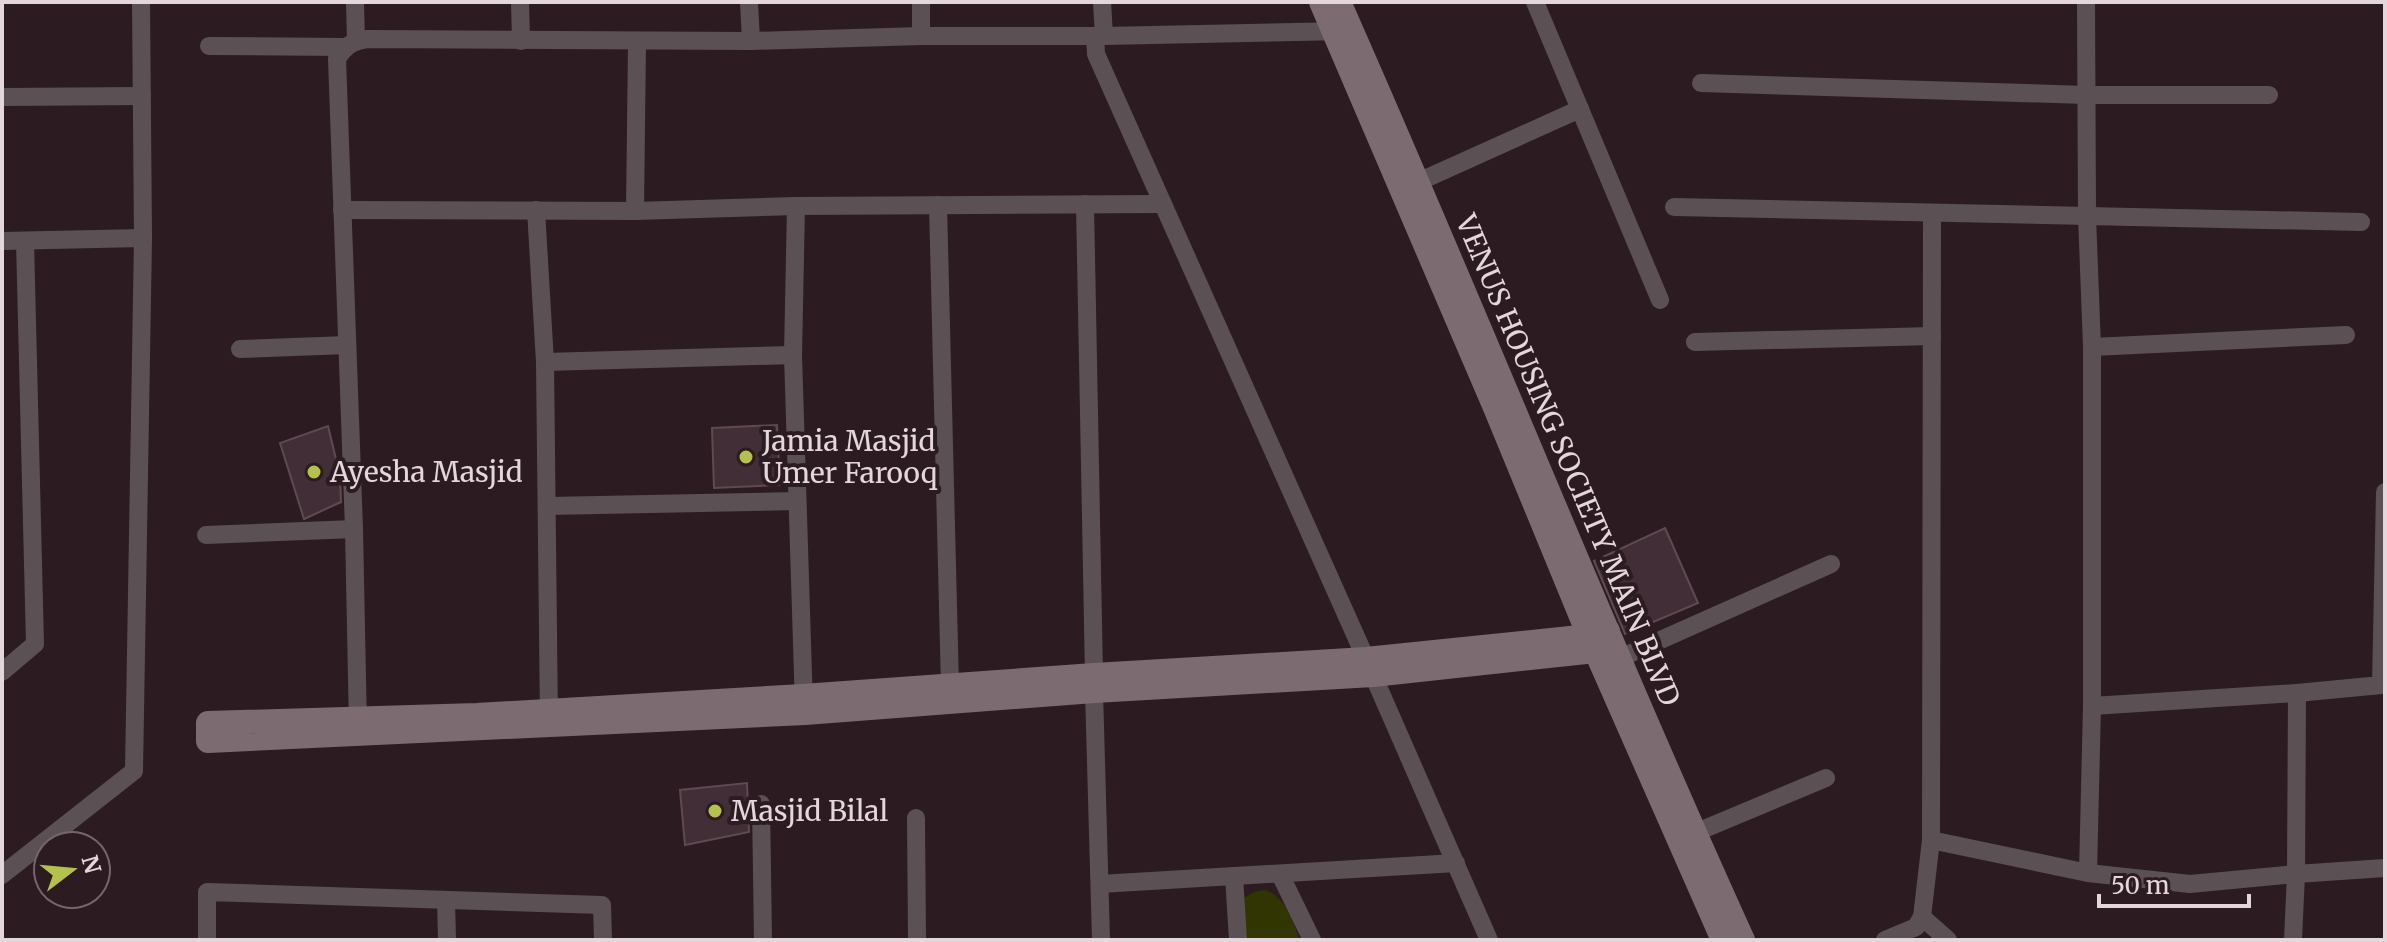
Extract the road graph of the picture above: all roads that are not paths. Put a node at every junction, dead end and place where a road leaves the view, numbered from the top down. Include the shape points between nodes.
1 (141, 2) edge
2 (355, 2) edge
3 (520, 2) edge
4 (749, 2) edge
5 (921, 2) edge
6 (1102, 2) edge
7 (1321, 2) edge
8 (1339, 2) edge
9 (1535, 2) edge
10 (2086, 2) edge
11 (1343, 31) junction
12 (921, 36) junction
13 (1099, 36) junction
14 (521, 41) junction
15 (751, 41) junction
16 (637, 42) junction
17 (350, 44) junction
18 (209, 46) dead end
19 (1701, 83) dead end
20 (2086, 95) junction
21 (2269, 95) dead end
22 (142, 96) junction
23 (2, 97) edge
24 (1580, 109) junction
25 (1410, 185) junction
26 (1085, 204) junction
27 (1163, 204) junction
28 (938, 205) junction
29 (796, 206) junction
30 (1674, 207) dead end
31 (342, 210) junction
32 (536, 210) junction
33 (635, 211) junction
34 (1932, 213) junction
35 (2087, 216) junction
36 (2361, 222) dead end
37 (143, 238) junction
38 (2, 241) edge
39 (25, 241) junction
40 (1660, 300) dead end
41 (2346, 335) dead end
42 (1932, 336) junction
43 (1695, 342) dead end
44 (347, 345) junction
45 (2092, 347) junction
46 (240, 349) dead end
47 (793, 355) junction
48 (545, 362) junction
49 (2385, 492) edge
50 (797, 501) junction
51 (548, 506) junction
52 (354, 529) junction
53 (206, 535) dead end
54 (1831, 564) dead end
55 (1605, 646) junction
56 (1370, 667) junction
57 (2, 672) edge
58 (1094, 683) junction
59 (2383, 684) edge
60 (2297, 693) junction
61 (950, 694) junction
62 (804, 705) junction
63 (2092, 706) junction
64 (549, 717) junction
65 (357, 726) junction
66 (208, 732) dead end
67 (1826, 778) dead end
68 (761, 804) dead end
69 (916, 818) dead end
70 (1687, 837) junction
71 (1931, 840) junction
72 (1456, 863) junction
73 (2385, 868) edge
74 (2088, 873) junction
75 (1280, 874) junction
76 (2296, 874) junction
77 (2, 875) edge
78 (1234, 876) junction
79 (1100, 884) junction
80 (446, 900) junction
81 (1922, 917) junction
82 (207, 940) edge
83 (447, 940) edge
84 (603, 940) edge
85 (763, 940) edge
86 (917, 940) edge
87 (1101, 940) edge
88 (1238, 940) edge
89 (1312, 940) edge
90 (1489, 940) edge
91 (1723, 940) edge
92 (1743, 940) edge
93 (1885, 940) edge
94 (1948, 940) edge
95 (2293, 940) edge

1 - 22 street
2 - 17 street
3 - 14 street
4 - 15 street
5 - 12 street
6 - 13 street
7 - 11 street, VENUS HOUSING SOCIETY MAIN BLVD
8 - 11 street, VENUS HOUSING SOCIETY MAIN BLVD
9 - 24 street
10 - 20 street
11 - 13 street
11 - 25 street, VENUS HOUSING SOCIETY MAIN BLVD
12 - 13 street
12 - 15 street
13 - 27 street via 1096,54
14 - 16 street
14 - 17 street
15 - 16 street
16 - 33 street
17 - 18 street
17 - 31 street via 337,59
19 - 20 street
20 - 21 street
20 - 35 street
22 - 23 street
22 - 37 street
24 - 25 street
24 - 40 street
25 - 55 street, VENUS HOUSING SOCIETY MAIN BLVD
26 - 27 street
26 - 28 street
26 - 58 street
27 - 56 street
28 - 29 street
28 - 61 street
29 - 33 street
29 - 47 street
30 - 34 street
31 - 32 street
31 - 44 street
32 - 33 street
32 - 48 street
34 - 35 street
34 - 42 street
35 - 36 street
35 - 45 street
37 - 39 street
37 - 77 street via 134,771
38 - 39 street
39 - 57 street via 35,644
41 - 45 street
42 - 43 street
42 - 71 street
44 - 46 street
44 - 52 street
45 - 63 street
47 - 48 street
47 - 50 street
48 - 51 street
49 - 59 street
50 - 51 street
50 - 62 street
51 - 64 street
52 - 53 street
52 - 65 street
54 - 55 street
55 - 56 street
55 - 70 street, VENUS HOUSING SOCIETY MAIN BLVD
56 - 58 street
56 - 72 street
58 - 61 street
58 - 79 street
59 - 60 street
60 - 63 street
60 - 76 street
61 - 62 street
62 - 64 street
63 - 74 street
64 - 65 street
65 - 66 street
67 - 70 street
68 - 85 street
69 - 86 street
70 - 91 street, VENUS HOUSING SOCIETY MAIN BLVD
70 - 92 street, VENUS HOUSING SOCIETY MAIN BLVD
71 - 74 street
71 - 81 street
72 - 75 street
72 - 90 street
73 - 76 street
74 - 76 street via 2190,884
75 - 78 street
75 - 89 street
76 - 95 street
78 - 79 street
78 - 88 street
79 - 87 street
80 - 82 street via 207,892
80 - 83 street
80 - 84 street via 602,905
81 - 93 street via 1916,927
81 - 94 street

